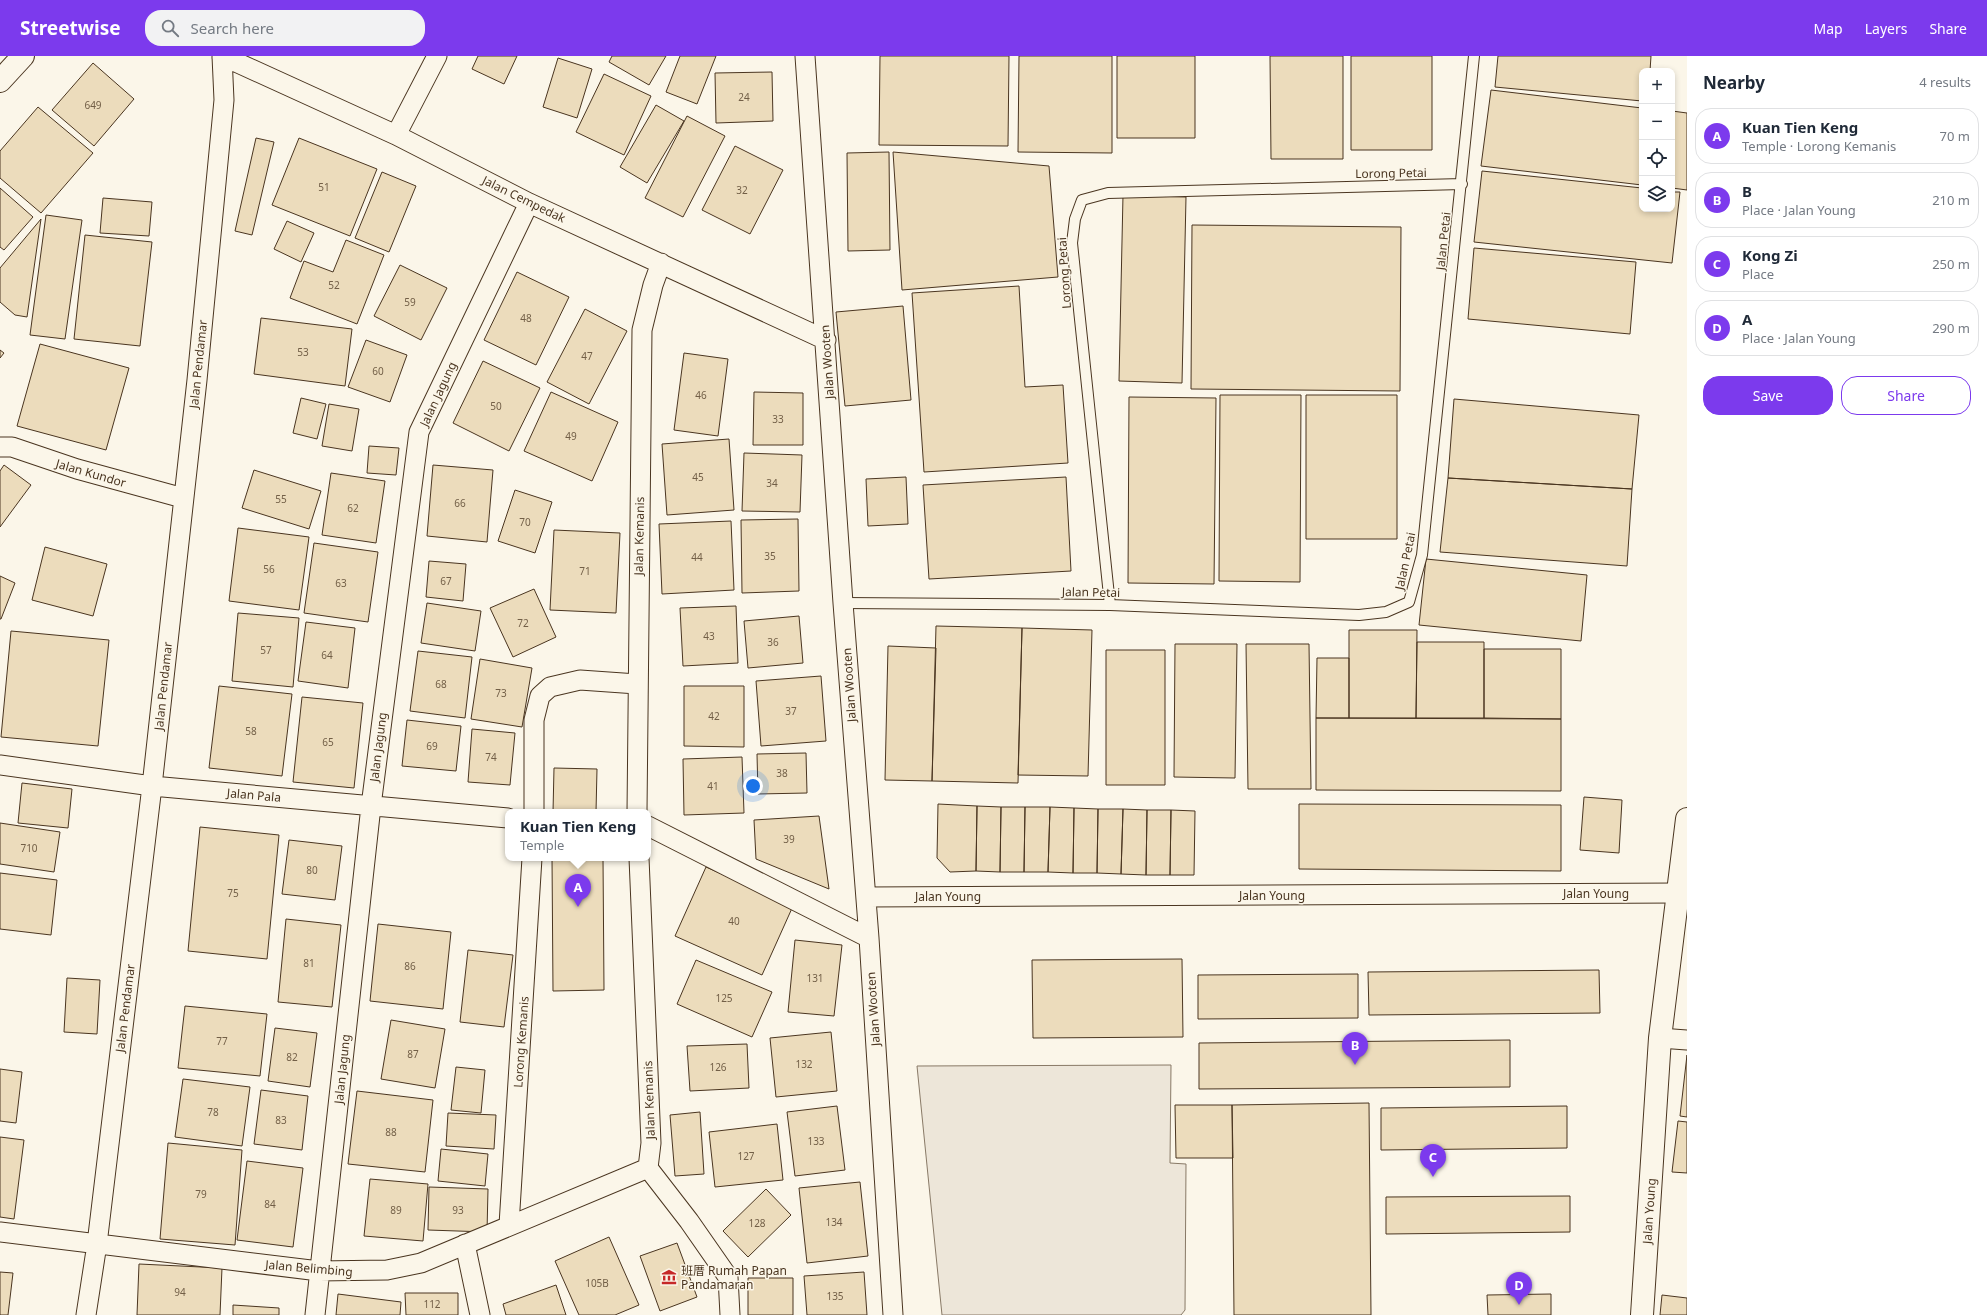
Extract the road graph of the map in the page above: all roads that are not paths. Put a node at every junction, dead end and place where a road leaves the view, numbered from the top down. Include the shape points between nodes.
1 (23, 56) edge
2 (436, 56) edge
3 (804, 56) edge
4 (1474, 56) edge
5 (222, 57) edge
6 (0, 81) edge
7 (396, 135) junction
8 (1462, 184) junction
9 (529, 203) junction
10 (661, 263) junction
11 (826, 340) junction
12 (0, 447) edge
13 (184, 498) junction
14 (843, 603) junction
15 (1110, 605) junction
16 (637, 684) junction
17 (0, 765) edge
18 (152, 786) junction
19 (371, 806) junction
20 (534, 809) edge
21 (637, 809) edge
22 (505, 818) edge
23 (1687, 818) edge
24 (651, 828) edge
25 (532, 861) edge
26 (639, 861) edge
27 (1678, 892) junction
28 (866, 897) junction
29 (869, 938) junction
30 (1660, 1038) junction
31 (1687, 1040) edge
32 (648, 1168) junction
33 (509, 1225) junction
34 (0, 1232) edge
35 (97, 1244) junction
36 (465, 1244) junction
37 (319, 1271) junction
38 (86, 1315) edge
39 (315, 1315) edge
40 (480, 1315) edge
41 (730, 1315) edge
42 (893, 1315) edge
43 (1642, 1315) edge

1 - 6 main road
2 - 7 street
3 - 11 street, Jalan Wooten
4 - 8 lane, Jalan Petai
5 - 7 street, Jalan Cempedak
5 - 13 street, Jalan Pendamar via 224,100 221,137
7 - 9 street, Jalan Cempedak
8 - 15 lane, Jalan Petai via 1422,555 1409,602 1386,612 1359,615
8 - 15 lane, Lorong Petai via 1108,193 1082,200 1075,219 1072,243
9 - 10 street, Jalan Cempedak
9 - 19 street, Jalan Jagung via 420,432
10 - 11 street, Jalan Cempedak
10 - 16 street, Jalan Kemanis via 642,330
11 - 14 street, Jalan Wooten
12 - 13 street, Jalan Kundor via 12,447 83,471
13 - 18 street, Jalan Pendamar
14 - 15 lane, Jalan Petai
14 - 28 street, Jalan Wooten
16 - 20 street via 580,680 550,687 540,696 534,720
16 - 21 street, Jalan Kemanis
17 - 18 street, Jalan Pala
18 - 19 street, Jalan Pala
18 - 35 street, Jalan Pendamar
19 - 22 street, Jalan Pala
19 - 37 street, Jalan Jagung
23 - 27 main road, Jalan Young
24 - 29 street
25 - 33 street, Lorong Kemanis
26 - 32 street, Jalan Kemanis via 650,1143
27 - 28 street, Jalan Young
27 - 30 main road, Jalan Young
28 - 29 street, Jalan Wooten
29 - 42 street, Jalan Wooten
30 - 31 street
30 - 43 main road, Jalan Young
32 - 33 street, Jalan Belimbing
32 - 41 street via 728,1277
33 - 36 street, Jalan Belimbing
34 - 35 street, Jalan Belimbing
35 - 37 street, Jalan Belimbing
35 - 38 street, Jalan Pendamar
36 - 37 street, Jalan Belimbing via 421,1262 387,1270
36 - 40 street
37 - 39 street, Jalan Jagung

